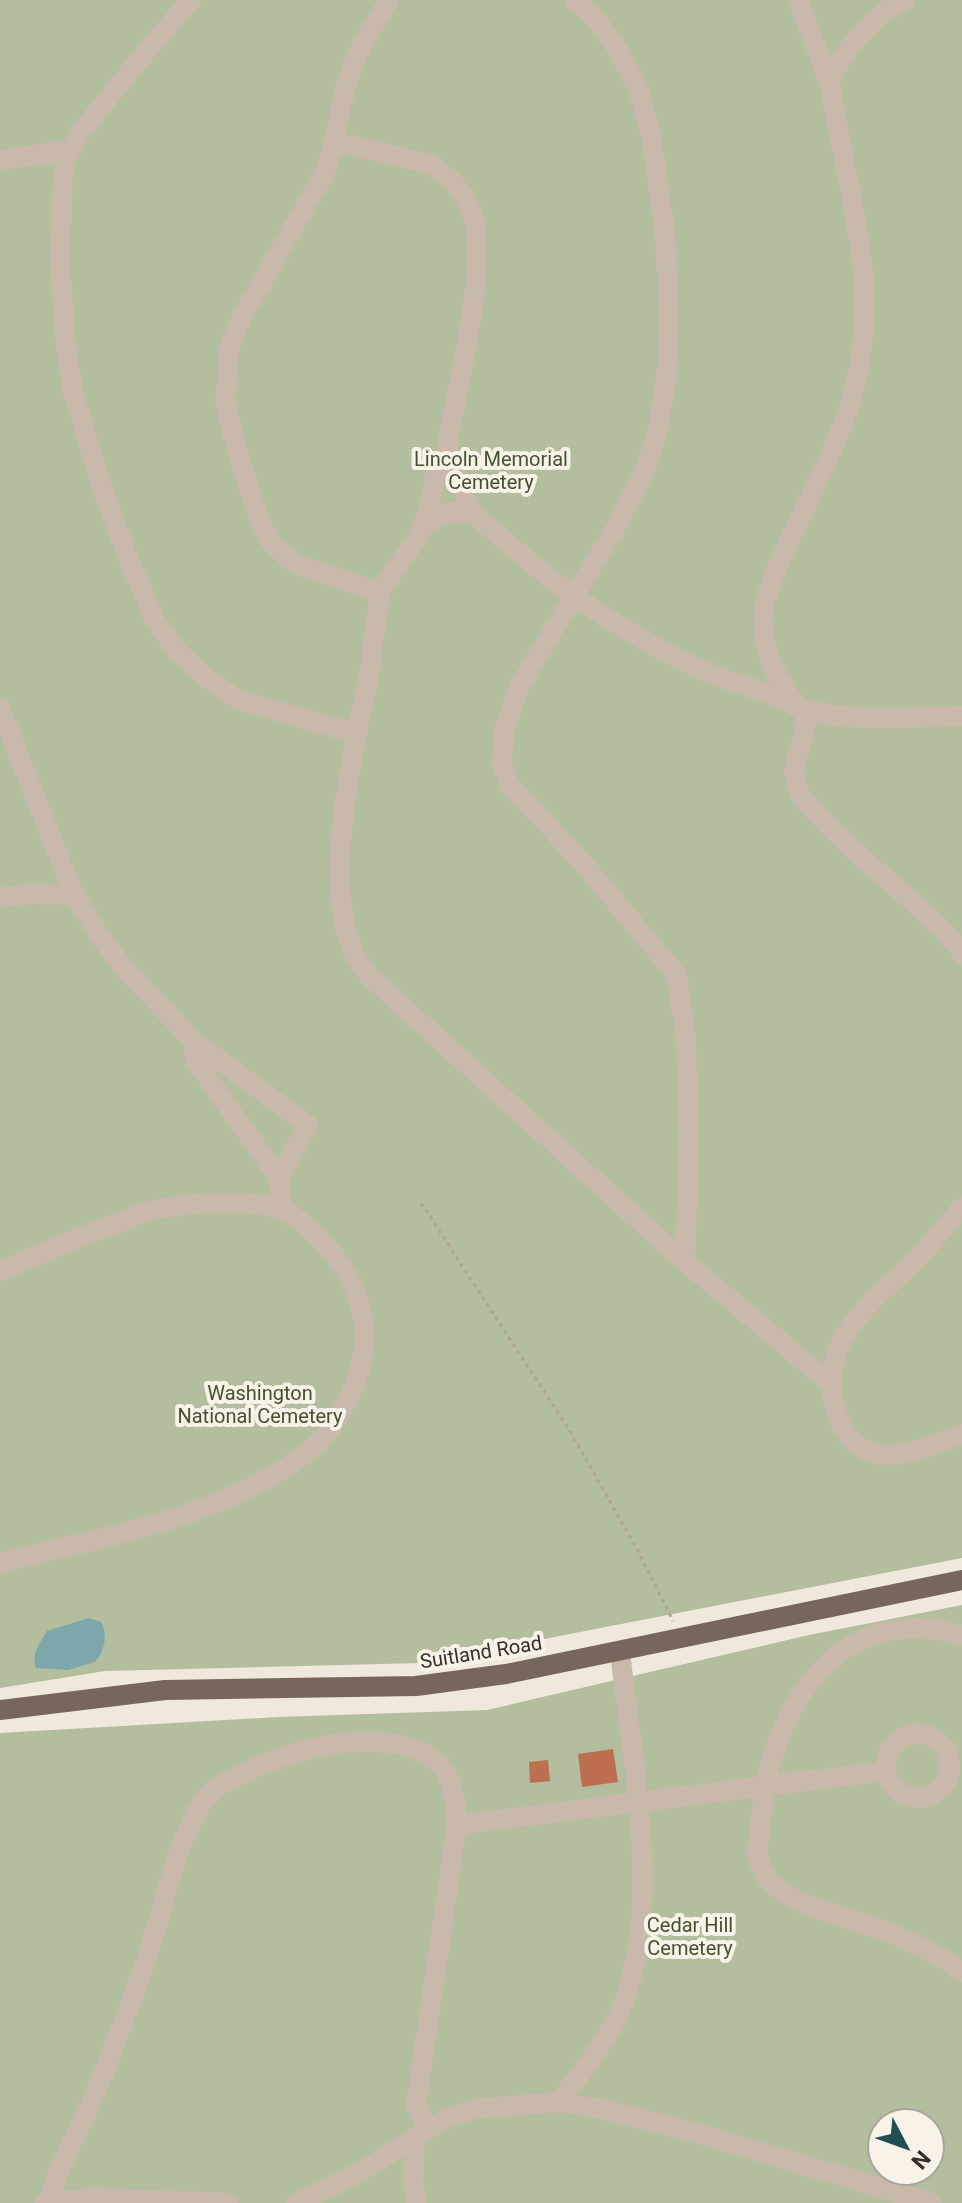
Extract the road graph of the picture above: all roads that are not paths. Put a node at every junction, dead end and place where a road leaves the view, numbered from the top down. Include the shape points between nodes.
1 (191, 0) edge
2 (389, 0) edge
3 (575, 0) edge
4 (798, 0) edge
5 (905, 0) edge
6 (830, 85) junction
7 (335, 142) junction
8 (70, 150) junction
9 (0, 160) edge
10 (447, 449) junction
11 (475, 514) junction
12 (425, 523) junction
13 (381, 593) junction
14 (575, 596) junction
15 (797, 706) junction
16 (0, 708) edge
17 (962, 716) edge
18 (357, 734) junction
19 (74, 895) junction
20 (0, 897) edge
21 (962, 954) edge
22 (197, 1044) junction
23 (279, 1178) junction
24 (962, 1207) edge
25 (282, 1210) junction
26 (685, 1262) junction
27 (0, 1272) edge
28 (829, 1382) junction
29 (962, 1434) edge
30 (0, 1563) edge
31 (962, 1580) edge
32 (962, 1635) edge
33 (620, 1652) junction
34 (0, 1710) edge
35 (956, 1757) edge
36 (886, 1771) junction
37 (765, 1786) junction
38 (637, 1802) junction
39 (457, 1825) junction
40 (962, 1972) edge
41 (559, 2102) junction
42 (421, 2134) junction
43 (46, 2203) edge
44 (229, 2203) edge
45 (297, 2203) edge
46 (416, 2203) edge
47 (932, 2203) edge

1 - 8 lane
2 - 7 lane via 347,83
3 - 14 lane via 597,20 638,88 651,135 665,234 669,321 666,381 647,466
4 - 6 lane
5 - 6 lane via 862,34
6 - 15 lane via 853,193 865,312 857,377 764,608 764,635 774,672
7 - 10 lane via 430,164 463,193 473,215 474,286
7 - 13 lane via 324,174 230,345 225,402 270,541 303,567
8 - 9 lane
8 - 18 lane via 63,175 60,260 72,388 101,485 151,611 175,649 227,695
10 - 11 lane
10 - 12 lane
11 - 12 lane via 452,512
11 - 14 lane
12 - 13 lane
13 - 18 lane
14 - 15 lane via 674,656
14 - 26 lane via 521,683 504,731 502,763 509,784 582,862 680,982 689,1144
15 - 17 lane via 820,714
15 - 21 lane via 806,720 792,772 798,791
16 - 19 lane
18 - 26 lane via 347,773 341,859 347,936 360,967
19 - 20 lane
19 - 22 lane via 127,972
22 - 23 lane via 196,1062
22 - 23 lane via 308,1125
23 - 25 lane
24 - 28 lane via 848,1329 835,1353
25 - 27 lane via 235,1204 155,1209
25 - 30 lane via 327,1246 363,1315 366,1337 360,1377 322,1441 240,1493 120,1534
26 - 28 lane
28 - 29 lane via 843,1428 869,1453 918,1451
31 - 33 main road, Suitland Road
32 - 37 lane via 929,1628 895,1630 862,1640 832,1659 795,1700
33 - 34 main road, Suitland Road via 416,1686 165,1690
33 - 38 lane
35 - 36 lane via 936,1738 918,1733 890,1749
35 - 36 lane via 946,1783 925,1798 899,1792
36 - 37 lane
37 - 38 lane
37 - 40 lane via 757,1853 767,1879 789,1896 865,1924
38 - 39 lane
38 - 41 lane via 644,1858 631,1983 603,2042
39 - 42 lane via 416,2105
39 - 43 lane via 455,1789 442,1767 417,1749 386,1743 329,1744 297,1751 214,1790 191,1820 146,1963
41 - 42 lane via 474,2109
41 - 47 lane via 686,2130
42 - 45 lane
42 - 46 lane via 413,2180
43 - 44 lane via 91,2198

